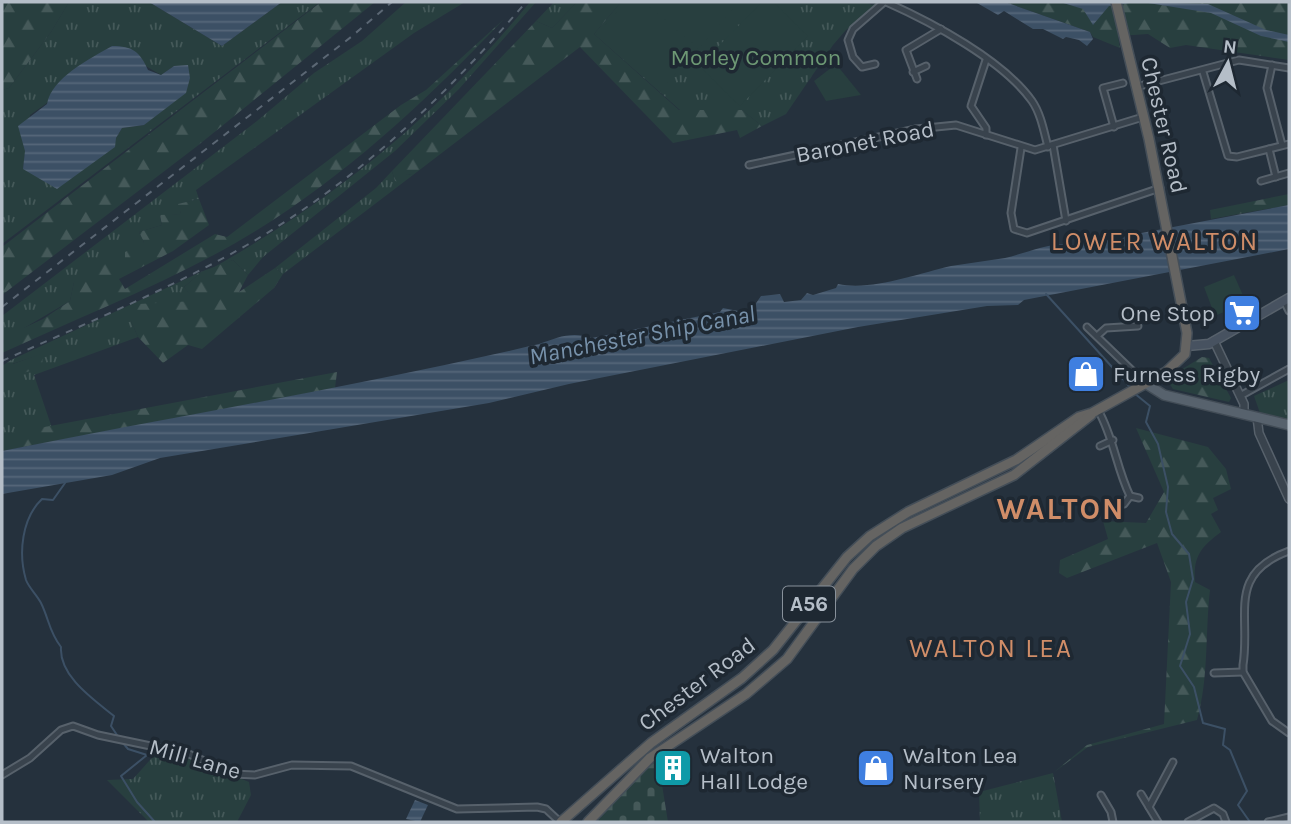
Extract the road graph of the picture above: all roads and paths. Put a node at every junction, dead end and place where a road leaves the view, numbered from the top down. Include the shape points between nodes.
1 (885, 2) edge
2 (1116, 2) edge
3 (941, 29) junction
4 (986, 60) junction
5 (875, 64) dead end
6 (1272, 65) junction
7 (926, 66) dead end
8 (1289, 68) edge
9 (913, 72) junction
10 (1203, 72) junction
11 (917, 79) dead end
12 (1123, 83) dead end
13 (1136, 87) junction
14 (1143, 117) junction
15 (1114, 127) junction
16 (986, 135) junction
17 (1289, 144) edge
18 (1282, 145) junction
19 (1050, 146) junction
20 (1021, 148) junction
21 (1269, 149) junction
22 (749, 165) dead end
23 (1289, 173) edge
24 (1276, 177) junction
25 (1261, 180) dead end
26 (1161, 193) junction
27 (1066, 221) junction
28 (1287, 300) edge
29 (1289, 311) edge
30 (1138, 326) dead end
31 (1087, 327) dead end
32 (1097, 336) junction
33 (1214, 341) junction
34 (1187, 346) junction
35 (1289, 369) edge
36 (1143, 385) junction
37 (1240, 396) junction
38 (1095, 412) junction
39 (1244, 414) junction
40 (1257, 417) junction
41 (1289, 425) edge
42 (1113, 440) junction
43 (1100, 446) dead end
44 (1130, 496) junction
45 (1139, 498) dead end
46 (1289, 499) edge
47 (1124, 504) dead end
48 (1289, 551) edge
49 (1243, 672) junction
50 (1214, 673) dead end
51 (1289, 733) edge
52 (1173, 762) dead end
53 (2, 775) edge
54 (1141, 794) dead end
55 (1101, 795) dead end
56 (1149, 807) junction
57 (1289, 817) edge
58 (560, 822) edge
59 (588, 822) edge
60 (1113, 822) edge
61 (1158, 822) edge
62 (1188, 822) edge
63 (1226, 822) edge
64 (1268, 822) edge

1 - 3 street
1 - 5 street via 853,29 848,40 862,67
2 - 13 highway, Chester Road
3 - 4 street
3 - 9 street via 907,48
4 - 16 street via 971,106
4 - 19 street via 1032,101
6 - 8 street
6 - 10 street via 1239,60
6 - 18 street via 1267,88
7 - 9 street
9 - 11 street
10 - 13 street
10 - 21 street via 1228,156
12 - 15 street via 1102,89
13 - 14 highway, Chester Road
14 - 15 street
14 - 26 highway, Chester Road
15 - 19 street
16 - 20 street, Baronet Road
16 - 22 street, Baronet Road via 957,125 915,129
17 - 18 street
18 - 21 street
19 - 20 street
19 - 27 street
20 - 27 street via 1011,213 1014,229 1027,233
21 - 24 street
23 - 24 street
24 - 25 street
26 - 27 street
26 - 34 highway, Chester Road
28 - 29 street
28 - 33 main road
30 - 32 street via 1106,328
31 - 32 street
32 - 36 street
33 - 34 main road
33 - 37 street
34 - 36 highway, Chester Road via 1178,362
35 - 37 street
36 - 38 highway, Chester Road / A56
36 - 39 main road via 1160,394
37 - 39 street
38 - 42 street
38 - 58 highway, Chester Road / A56 via 1079,417 1016,460 908,512 870,536 847,557 774,650 651,743
38 - 59 highway, Chester Road / A56 via 1014,475 902,528 876,546 853,569 787,659 746,694 650,758
39 - 40 main road
40 - 41 main road
40 - 46 street via 1259,433
42 - 43 street
42 - 44 street
44 - 45 street
44 - 47 street
48 - 49 street via 1265,564 1247,587
49 - 50 street
49 - 51 street via 1272,721
52 - 56 street
53 - 58 street, Mill Lane via 61,730 73,726 189,754 233,774 255,775 292,765 351,766 457,809 537,807
54 - 56 street
55 - 60 street
56 - 61 street
57 - 64 street
62 - 63 street via 1214,808

